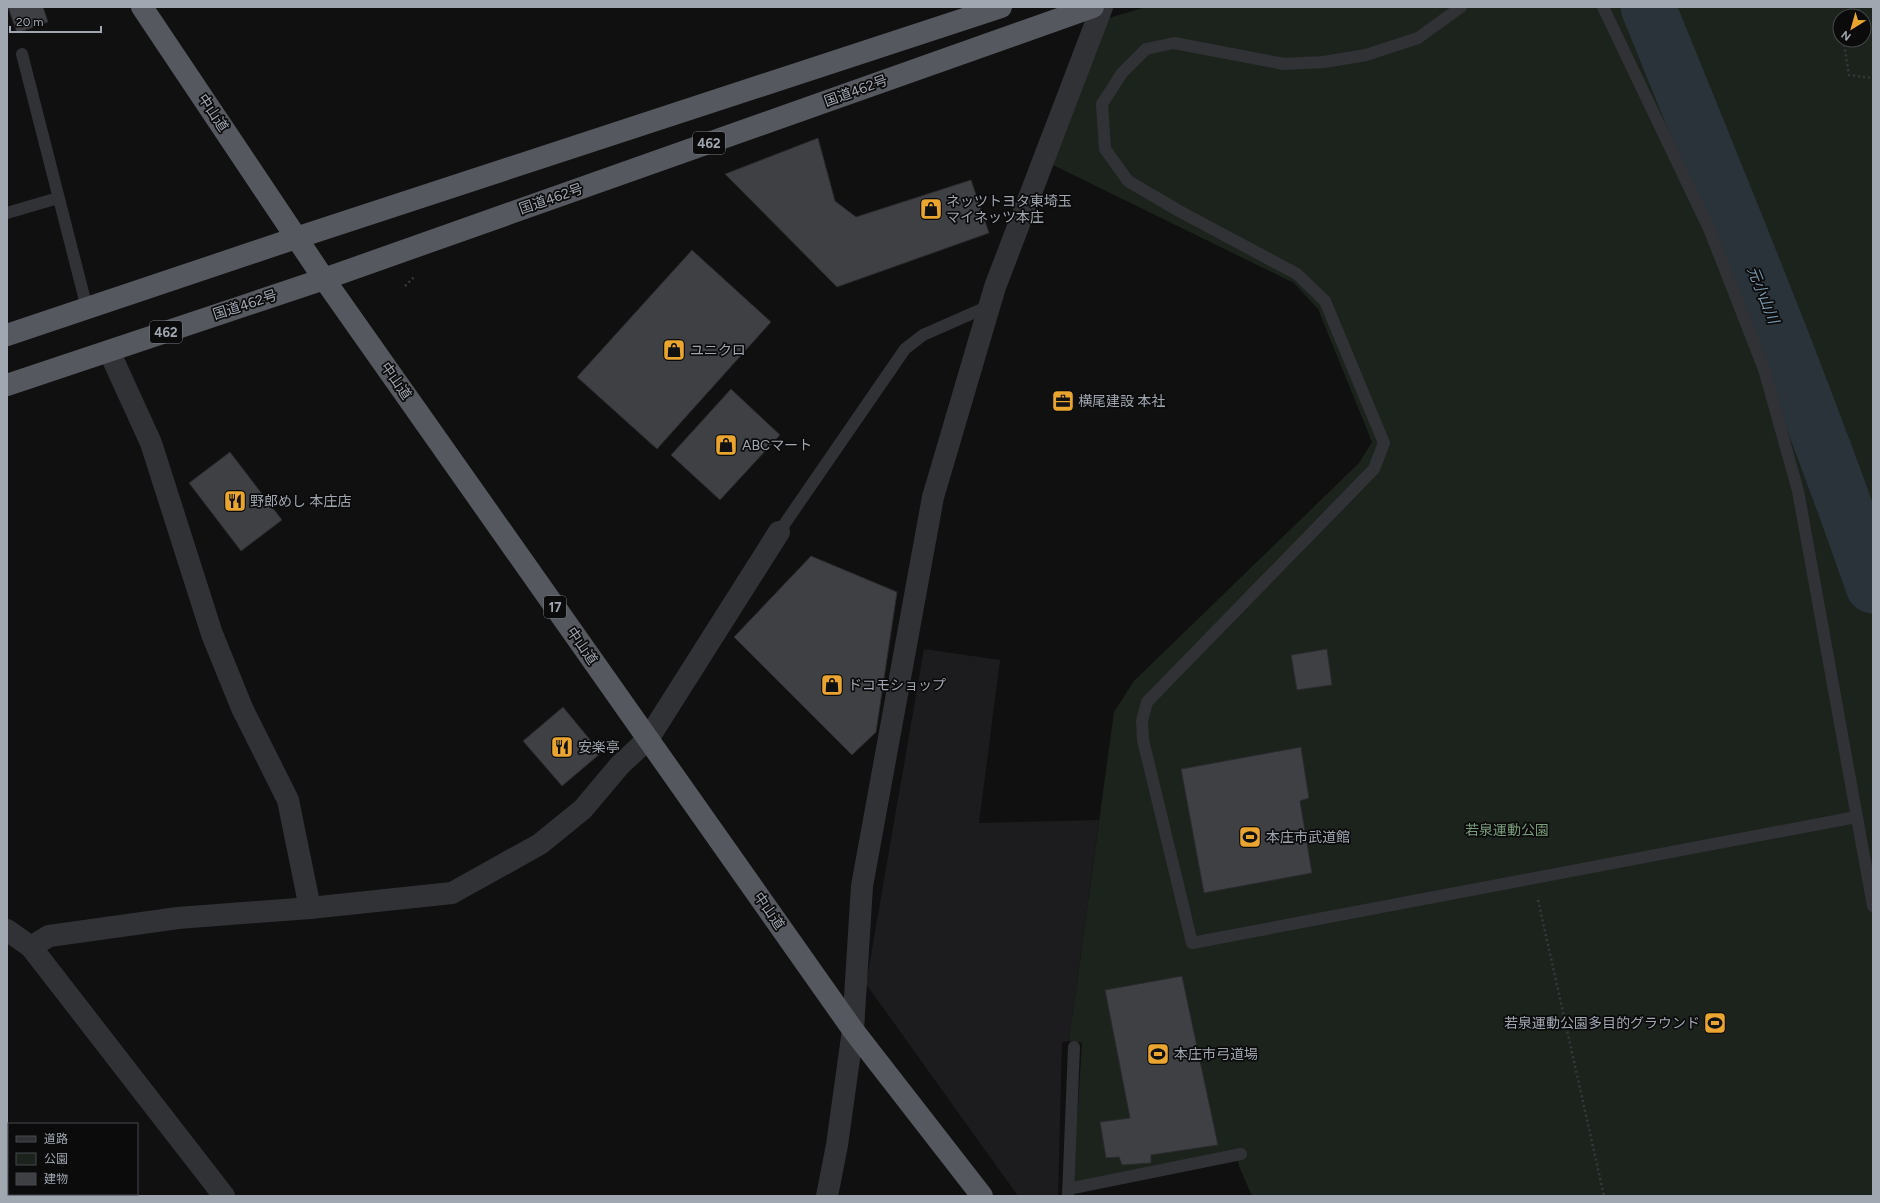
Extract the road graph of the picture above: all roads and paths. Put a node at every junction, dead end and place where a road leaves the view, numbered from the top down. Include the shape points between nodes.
1 (142, 7) edge
2 (1001, 7) edge
3 (1093, 7) edge
4 (1102, 7) edge
5 (1461, 7) edge
6 (1603, 7) edge
7 (1845, 48) edge
8 (22, 54) dead end
9 (1873, 78) edge
10 (58, 198) junction
11 (7, 212) edge
12 (296, 238) junction
13 (324, 279) junction
14 (990, 306) junction
15 (87, 308) junction
16 (7, 335) edge
17 (109, 351) junction
18 (7, 385) edge
19 (779, 532) joint
20 (648, 739) junction
21 (1856, 817) junction
22 (1534, 878) junction
23 (1873, 906) edge
24 (310, 908) junction
25 (7, 930) edge
26 (30, 947) junction
27 (854, 1030) junction
28 (1074, 1047) dead end
29 (1241, 1154) dead end
30 (1068, 1193) edge
31 (224, 1196) edge
32 (827, 1196) edge
33 (982, 1196) edge
34 (1604, 1196) edge

1 - 12 highway, 中山道 / 17
2 - 12 highway
3 - 13 highway, 国道462号 / 462
4 - 14 street
5 - 22 lane via 1418,38 1366,55 1324,62 1284,64 1174,43 1146,49 1122,73 1102,104 1105,148 1128,181 1297,274 1325,301 1384,442 1374,469 1147,702 1142,721 1143,740 1192,943
6 - 21 lane via 1710,231 1764,370 1798,490
7 - 9 path via 1849,75
8 - 10 lane
10 - 11 lane
10 - 15 lane
12 - 13 highway, 中山道 / 17
12 - 15 highway
13 - 17 highway, 国道462号 / 462
13 - 20 highway, 中山道 / 17
14 - 19 lane via 923,335 905,349
14 - 27 street via 932,505 862,886
15 - 16 highway
17 - 18 highway, 国道462号 / 462
17 - 24 street via 151,444 212,634 242,708 288,800
19 - 20 street
20 - 24 street via 620,765 583,809 540,844 452,893
20 - 27 highway, 中山道 / 17
21 - 22 lane
21 - 23 lane
22 - 34 path
24 - 26 street via 178,918 49,936
25 - 26 street
26 - 31 street
27 - 32 street
27 - 33 highway, 中山道 / 17
28 - 30 lane
29 - 30 lane

